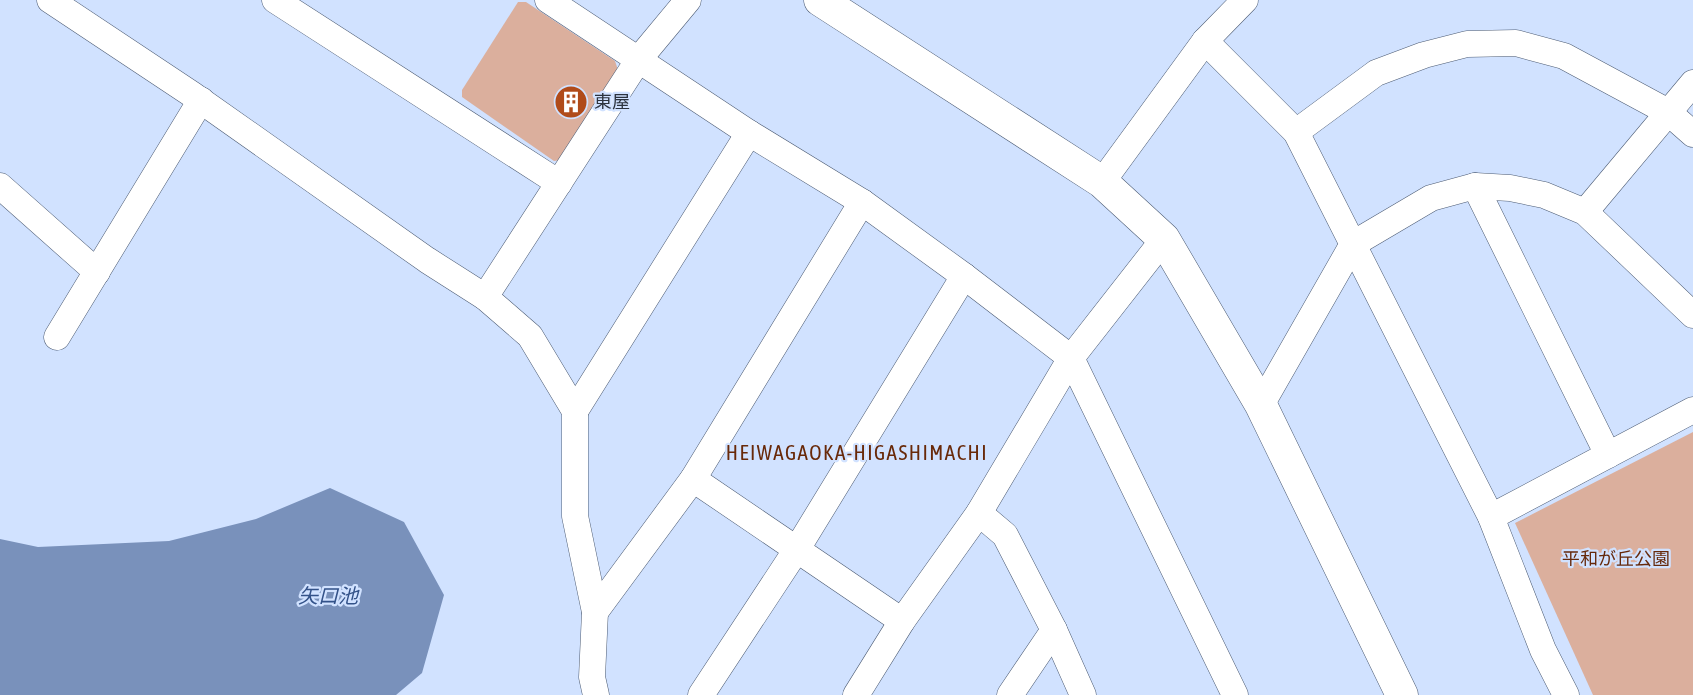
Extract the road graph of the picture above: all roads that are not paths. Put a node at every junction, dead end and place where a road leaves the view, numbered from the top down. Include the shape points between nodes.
1 (50, 0) edge
2 (275, 0) edge
3 (548, 0) edge
4 (688, 0) edge
5 (820, 0) edge
6 (1245, 0) edge
7 (1205, 41) junction
8 (639, 59) junction
9 (1693, 83) edge
10 (201, 100) junction
11 (1668, 112) junction
12 (1296, 132) junction
13 (749, 133) junction
14 (1693, 134) edge
15 (1102, 182) junction
16 (559, 183) junction
17 (0, 186) edge
18 (1475, 186) junction
19 (862, 202) junction
20 (1585, 212) junction
21 (1164, 239) junction
22 (1353, 244) junction
23 (97, 272) junction
24 (964, 276) junction
25 (485, 297) junction
26 (1693, 315) edge
27 (57, 337) dead end
28 (1071, 358) junction
29 (1261, 405) junction
30 (1693, 410) edge
31 (575, 411) junction
32 (1608, 455) junction
33 (693, 478) junction
34 (978, 513) junction
35 (1491, 517) junction
36 (797, 549) junction
37 (594, 612) junction
38 (902, 621) junction
39 (1054, 630) junction
40 (596, 695) edge
41 (701, 695) edge
42 (856, 695) edge
43 (1010, 695) edge
44 (1083, 695) edge
45 (1235, 695) edge
46 (1402, 695) edge
47 (1566, 695) edge

1 - 10 street
2 - 16 street
3 - 8 street
4 - 8 street
5 - 15 street
6 - 7 street
7 - 12 street
7 - 15 street
8 - 13 street
8 - 16 street
9 - 11 street
10 - 23 street
10 - 25 street
11 - 12 street via 1564,56 1516,43 1467,44 1376,73
11 - 14 street
11 - 20 street
12 - 22 street
13 - 19 street
13 - 31 street
15 - 21 street
16 - 25 street
17 - 23 street
18 - 20 street via 1544,195
18 - 22 street via 1431,198
18 - 32 street
19 - 24 street
19 - 33 street
20 - 26 street
21 - 28 street
21 - 29 street
22 - 29 street
22 - 35 street
23 - 27 street
24 - 28 street
24 - 36 street
25 - 31 street via 530,336
28 - 34 street
28 - 45 street
29 - 46 street
30 - 32 street
31 - 37 street via 575,516
32 - 35 street
33 - 36 street
33 - 37 street
34 - 38 street
34 - 39 street via 1005,535
35 - 47 street via 1543,650
36 - 38 street
36 - 41 street
37 - 40 street via 592,677
38 - 42 street
39 - 43 street
39 - 44 street

